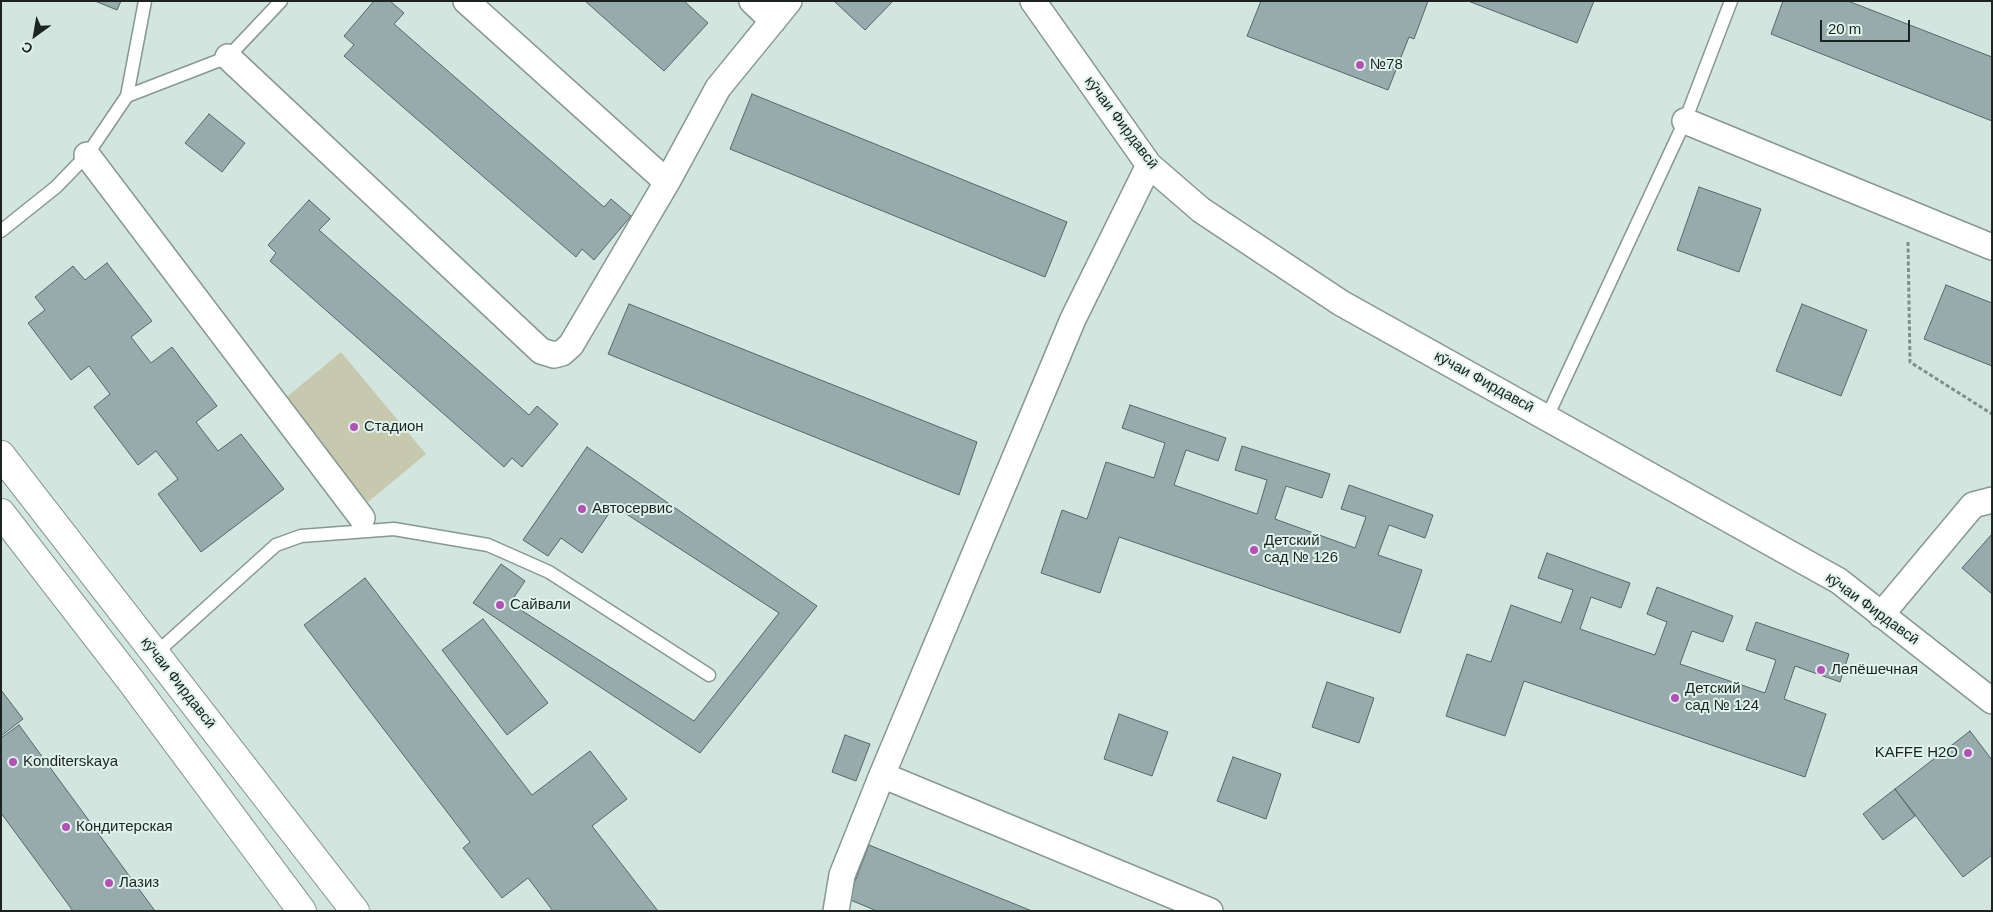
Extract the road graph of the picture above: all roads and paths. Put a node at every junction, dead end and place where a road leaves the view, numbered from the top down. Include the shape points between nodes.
1 (145, 1) edge
2 (282, 1) edge
3 (466, 1) edge
4 (752, 1) edge
5 (789, 1) edge
6 (1731, 1) edge
7 (1036, 3) edge
8 (772, 21) junction
9 (228, 57) junction
10 (127, 96) junction
11 (1685, 121) junction
12 (87, 155) junction
13 (1149, 165) junction
14 (667, 182) junction
15 (1907, 213) junction
16 (1, 232) edge
17 (1992, 247) edge
18 (1992, 414) edge
19 (1547, 417) junction
20 (1, 455) edge
21 (1992, 500) edge
22 (1, 513) edge
23 (362, 518) dead end
24 (1881, 615) junction
25 (155, 654) junction
26 (710, 674) dead end
27 (1992, 701) edge
28 (882, 775) junction
29 (302, 911) edge
30 (355, 911) edge
31 (836, 911) edge
32 (1210, 911) edge

1 - 10 lane
2 - 9 lane
3 - 14 street
4 - 8 street
5 - 8 street
6 - 11 lane
7 - 13 street, кӯчаи Фирдавсӣ
8 - 14 street via 718,88
9 - 10 lane
9 - 14 street via 541,351 554,355 562,353 570,345
10 - 12 lane
11 - 15 street
11 - 19 lane
12 - 16 lane via 56,187
12 - 23 street
13 - 19 street, кӯчаи Фирдавсӣ via 1202,210 1341,303
13 - 28 street via 1074,319
15 - 17 street
15 - 18 path via 1910,362
19 - 24 street, кӯчаи Фирдавсӣ via 1839,581
20 - 25 street, кӯчаи Фирдавсӣ
21 - 24 street via 1972,505
22 - 29 street
24 - 27 street, кӯчаи Фирдавсӣ
25 - 26 lane via 276,545 302,536 394,529 488,545 549,572
25 - 30 street, кӯчаи Фирдавсӣ
28 - 31 street via 842,875
28 - 32 street

